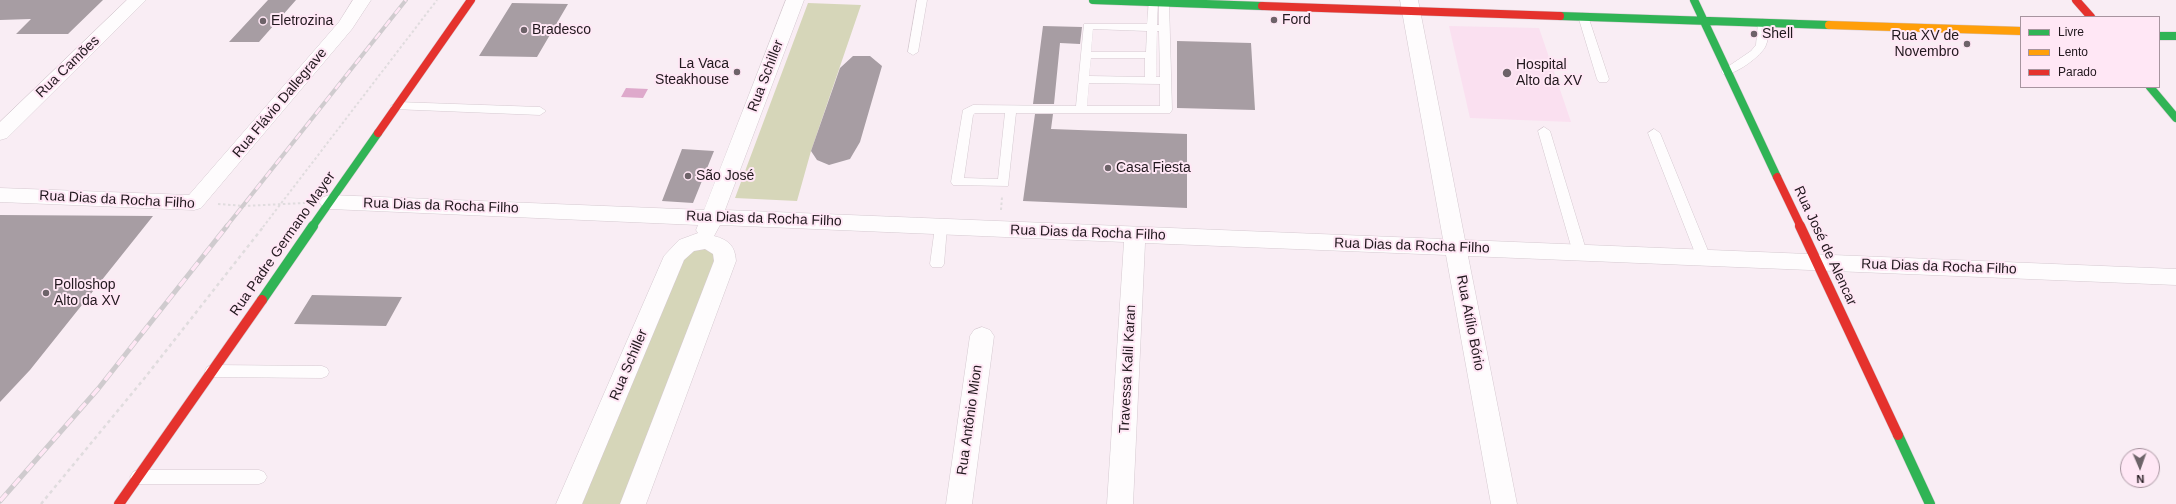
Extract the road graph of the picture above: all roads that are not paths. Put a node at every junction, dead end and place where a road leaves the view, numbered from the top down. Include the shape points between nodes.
1 (137, 0) edge
2 (362, 0) edge
3 (471, 0) edge
4 (795, 0) edge
5 (922, 0) edge
6 (1093, 0) edge
7 (1694, 0) edge
8 (2076, 0) edge
9 (1153, 2) junction
10 (1164, 2) junction
11 (1410, 5) edge
12 (1583, 16) junction
13 (2090, 16) edge
14 (1703, 20) junction
15 (1763, 22) junction
16 (1152, 27) junction
17 (1164, 28) junction
18 (2020, 31) edge
19 (2160, 36) edge
20 (2176, 36) edge
21 (913, 52) dead end
22 (1085, 54) junction
23 (1152, 55) junction
24 (1727, 72) junction
25 (1084, 79) junction
26 (1603, 79) dead end
27 (1150, 81) junction
28 (1165, 81) junction
29 (2151, 88) edge
30 (397, 106) junction
31 (1011, 109) junction
32 (1081, 110) junction
33 (540, 111) dead end
34 (2176, 118) edge
35 (1544, 131) dead end
36 (1654, 133) dead end
37 (0, 134) edge
38 (0, 195) edge
39 (330, 202) junction
40 (194, 203) joint
41 (712, 217) junction
42 (941, 227) junction
43 (1135, 234) junction
44 (703, 241) junction
45 (1456, 248) junction
46 (1580, 252) junction
47 (1704, 258) junction
48 (1817, 262) junction
49 (937, 264) dead end
50 (2176, 276) edge
51 (982, 336) dead end
52 (212, 371) junction
53 (322, 372) dead end
54 (138, 477) junction
55 (259, 477) dead end
56 (119, 504) edge
57 (569, 504) edge
58 (633, 504) edge
59 (959, 504) edge
60 (1120, 504) edge
61 (1504, 504) edge
62 (1930, 504) edge

1 - 37 street, Rua Camões
2 - 40 street, Rua Flávio Dallegrave via 346,25
3 - 30 main road, Rua Padre Germano Mayer
4 - 41 street, Rua Schiller
5 - 21 lane
6 - 9 main road
7 - 14 main road, Rua José de Alencar
8 - 13 main road
9 - 10 main road
9 - 16 lane
10 - 11 main road
10 - 17 lane
11 - 12 main road
11 - 45 street, Rua Atílio Bório
12 - 14 main road
12 - 26 lane
14 - 15 main road
14 - 24 main road, Rua José de Alencar
15 - 18 main road
15 - 24 lane via 1761,45 1755,54
16 - 17 lane
16 - 22 lane via 1088,26
16 - 23 lane
17 - 28 lane
19 - 20 main road
22 - 23 lane
22 - 25 lane
23 - 27 lane
24 - 48 main road, Rua José de Alencar
25 - 27 lane
25 - 32 lane
27 - 28 lane
28 - 32 lane via 1166,110
29 - 34 main road
30 - 33 lane
30 - 39 main road, Rua Padre Germano Mayer
31 - 31 lane via 973,109 967,113 956,180 960,183 1004,182
31 - 32 lane
35 - 46 lane
36 - 47 lane
38 - 40 street, Rua Dias da Rocha Filho
39 - 41 street, Rua Dias da Rocha Filho
39 - 52 main road, Rua Padre Germano Mayer
41 - 42 street, Rua Dias da Rocha Filho
41 - 44 street, Rua Schiller
42 - 43 street, Rua Dias da Rocha Filho
42 - 49 lane
43 - 45 street, Rua Dias da Rocha Filho
43 - 60 street, Travessa Kalil Karan
44 - 57 street, Rua Schiller via 691,243 675,256
44 - 58 street via 714,242 724,250 725,260
45 - 46 street, Rua Dias da Rocha Filho
45 - 61 street, Rua Atílio Bório
46 - 47 street, Rua Dias da Rocha Filho
47 - 48 street, Rua Dias da Rocha Filho
48 - 50 street, Rua Dias da Rocha Filho
48 - 62 main road, Rua José de Alencar
51 - 59 street, Rua Antônio Mion
52 - 53 lane
52 - 54 main road, Rua Padre Germano Mayer
54 - 55 lane
54 - 56 main road, Rua Padre Germano Mayer

